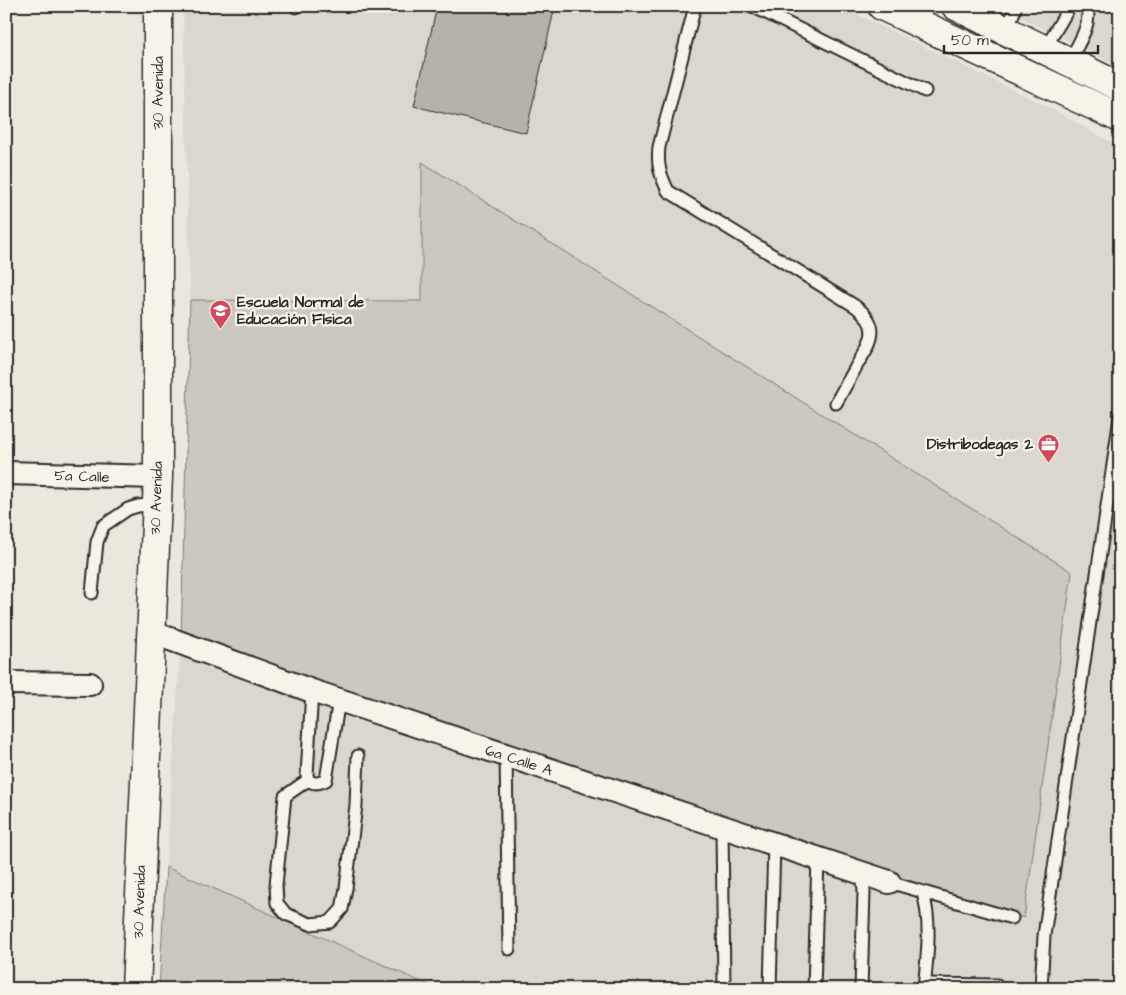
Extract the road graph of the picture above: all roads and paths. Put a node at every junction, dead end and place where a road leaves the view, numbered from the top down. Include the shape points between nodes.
1 (158, 6) edge
2 (695, 6) edge
3 (752, 6) edge
4 (882, 6) edge
5 (956, 6) edge
6 (1070, 6) edge
7 (1088, 6) edge
8 (1011, 19) edge
9 (1044, 50) junction
10 (1069, 62) junction
11 (1120, 87) edge
12 (925, 91) dead end
13 (1120, 118) edge
14 (836, 403) dead end
15 (1119, 425) edge
16 (6, 473) edge
17 (158, 477) junction
18 (157, 504) junction
19 (92, 593) dead end
20 (151, 632) junction
21 (6, 684) edge
22 (90, 684) dead end
23 (312, 691) junction
24 (339, 700) junction
25 (358, 756) dead end
26 (506, 756) junction
27 (308, 780) junction
28 (722, 828) junction
29 (774, 844) junction
30 (818, 858) junction
31 (862, 873) junction
32 (889, 882) joint
33 (923, 893) junction
34 (1012, 918) dead end
35 (509, 949) dead end
36 (997, 985) dead end
37 (924, 986) edge
38 (136, 989) edge
39 (725, 989) edge
40 (770, 989) edge
41 (814, 989) edge
42 (861, 989) edge
43 (1041, 989) edge

1 - 17 street, 30 Avenida
2 - 14 lane via 659,147 657,163 662,178 668,191 854,306 868,318 872,341
3 - 12 lane
4 - 13 street
5 - 8 street
6 - 9 lane
7 - 10 lane via 1088,23
8 - 9 street
9 - 10 street
10 - 11 street
15 - 43 lane via 1044,936
16 - 17 street, 5a Calle
17 - 18 street, 30 Avenida
18 - 19 lane via 128,509 103,526 97,542
18 - 20 street, 30 Avenida
20 - 23 street, 6a Calle A
20 - 38 street, 30 Avenida
21 - 22 street
23 - 24 street, 6a Calle A
23 - 27 lane
24 - 26 street, 6a Calle A
24 - 27 lane via 326,780 312,783
25 - 27 lane via 356,805 342,909 330,922 310,924 286,914 277,903 276,885 285,796
26 - 28 street, 6a Calle A
26 - 35 lane
28 - 29 street, 6a Calle A
28 - 39 lane
29 - 30 street, 6a Calle A
29 - 40 lane
30 - 31 street, 6a Calle A
30 - 41 lane
31 - 32 street, 6a Calle A
31 - 42 lane
32 - 33 lane
33 - 34 lane
33 - 37 lane via 929,927
36 - 37 lane

